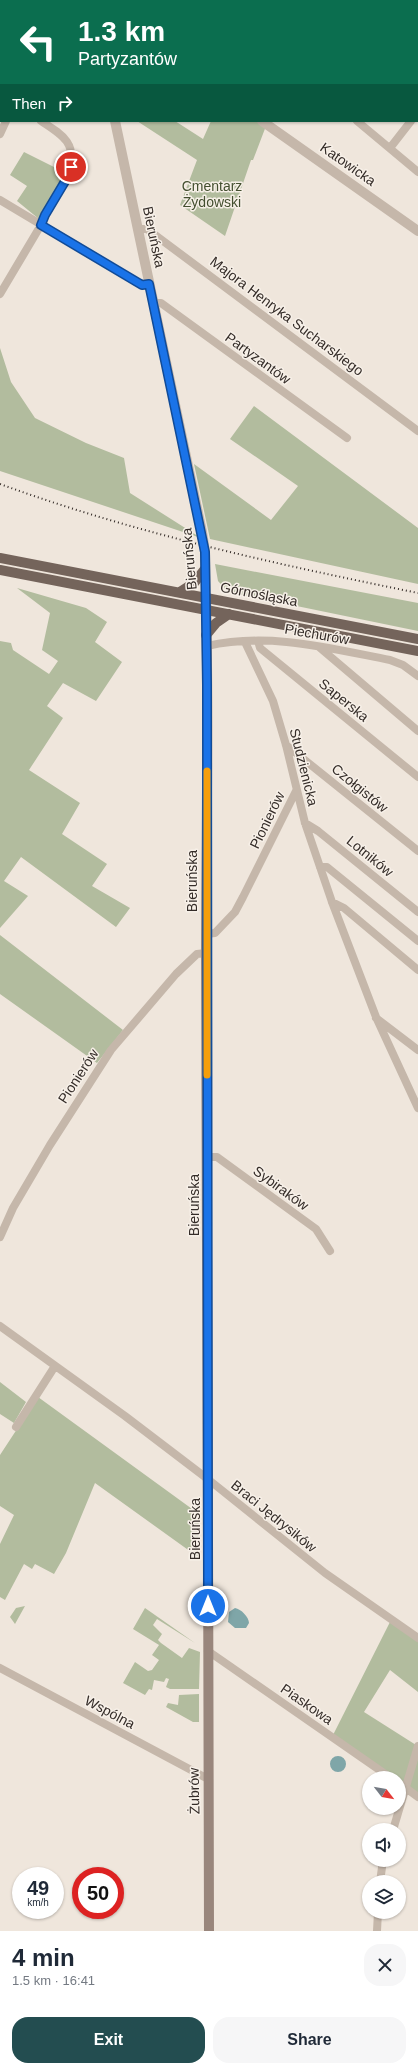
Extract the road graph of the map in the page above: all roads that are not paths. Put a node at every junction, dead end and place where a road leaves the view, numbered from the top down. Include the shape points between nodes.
1 (6, 122) edge
2 (42, 122) edge
3 (115, 122) edge
4 (263, 122) edge
5 (358, 122) edge
6 (410, 122) edge
7 (0, 134) edge
8 (390, 148) junction
9 (418, 172) edge
10 (0, 200) edge
11 (41, 225) junction
12 (138, 229) junction
13 (418, 231) edge
14 (149, 284) junction
15 (0, 294) edge
16 (153, 303) junction
17 (418, 431) edge
18 (347, 438) dead end
19 (0, 558) edge
20 (206, 569) junction
21 (0, 570) edge
22 (180, 592) junction
23 (206, 598) junction
24 (206, 610) junction
25 (229, 614) junction
26 (206, 635) junction
27 (418, 639) edge
28 (258, 641) junction
29 (245, 642) junction
30 (206, 646) junction
31 (318, 646) junction
32 (418, 651) edge
33 (418, 676) edge
34 (418, 731) edge
35 (286, 745) junction
36 (418, 777) edge
37 (296, 791) junction
38 (305, 823) junction
39 (418, 851) edge
40 (320, 867) junction
41 (332, 902) junction
42 (418, 912) edge
43 (206, 934) junction
44 (418, 941) edge
45 (206, 953) junction
46 (418, 970) edge
47 (376, 1017) junction
48 (418, 1050) edge
49 (418, 1108) edge
50 (208, 1157) junction
51 (0, 1237) edge
52 (330, 1251) dead end
53 (0, 1326) edge
54 (55, 1366) junction
55 (16, 1427) dead end
56 (209, 1480) junction
57 (418, 1638) edge
58 (208, 1651) junction
59 (0, 1668) edge
60 (418, 1746) edge
61 (381, 1771) edge
62 (406, 1778) edge
63 (208, 1779) junction
64 (406, 1788) edge
65 (418, 1798) edge
66 (377, 1919) edge
67 (209, 1931) edge
68 (376, 1931) edge

1 - 7 street
2 - 11 street via 66,138 72,161 70,173
3 - 12 street, Bieruńska
4 - 13 street, Katowicka
5 - 8 street
6 - 8 street
8 - 9 street
10 - 11 street
11 - 14 street via 142,285
11 - 15 street
12 - 14 street, Bieruńska
12 - 17 street, Majora Henryka Sucharskiego via 147,229 207,272
14 - 16 street, Bieruńska
16 - 18 street, Partyzantów via 161,302
16 - 20 street, Bieruńska via 202,532
19 - 22 main road, Górnośląska
20 - 22 main road via 194,583
20 - 23 street, Bieruńska
21 - 24 main road, Górnośląska
22 - 23 main road, Górnośląska
23 - 24 main road, Bieruńska
23 - 27 main road, Górnośląska
24 - 25 main road, Górnośląska
24 - 26 main road, Bieruńska
25 - 26 main road via 216,623
25 - 32 main road, Górnośląska
26 - 30 main road, Bieruńska
28 - 29 street, Piechurów
28 - 31 street, Piechurów via 272,639
28 - 36 street, Saperska via 260,648
29 - 30 street, Piechurów via 225,642
29 - 35 street, Studzienicka via 272,701
30 - 43 main road, Bieruńska
31 - 33 street, Piechurów via 390,660
31 - 34 street
35 - 37 street, Studzienicka
35 - 39 street, Czołgistów
37 - 38 street, Studzienicka
37 - 43 street, Pionierów via 235,912 215,933
38 - 40 street, Studzienicka
38 - 42 street, Lotników via 318,830
40 - 41 street, Studzienicka
40 - 44 street via 327,867
41 - 46 street via 344,908
41 - 47 street, Studzienicka
43 - 45 main road, Bieruńska
45 - 50 main road, Bieruńska
45 - 51 street, Pionierów via 197,954 176,974 111,1050 50,1145 13,1208
47 - 48 street
47 - 49 street, Studzienicka
50 - 52 street, Sybiraków via 217,1157 316,1229
50 - 56 main road, Bieruńska
53 - 54 street, Braci Jędrysików
54 - 55 street
54 - 56 street, Braci Jędrysików
56 - 57 street, Braci Jędrysików via 325,1574
56 - 58 main road, Bieruńska
58 - 61 street, Piaskowa
58 - 63 main road, Żubrów
59 - 63 street, Wspólna
60 - 62 street
63 - 67 main road, Żubrów
64 - 65 street
66 - 68 street

